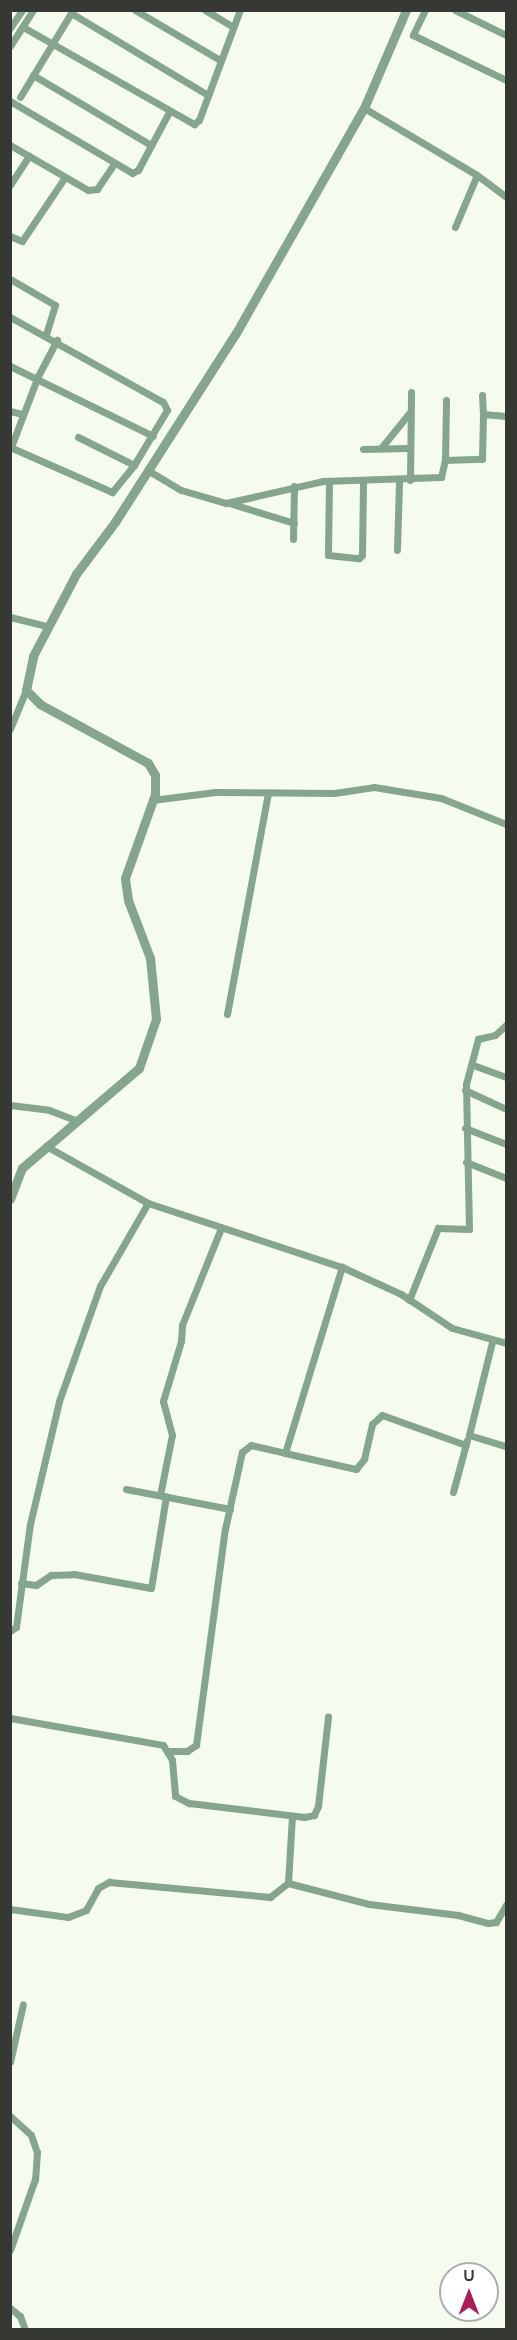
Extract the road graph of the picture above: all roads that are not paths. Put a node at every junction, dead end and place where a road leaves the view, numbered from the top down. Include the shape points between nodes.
1 (22, 10) edge
2 (33, 10) edge
3 (135, 10) edge
4 (205, 10) edge
5 (240, 10) edge
6 (406, 10) edge
7 (424, 10) edge
8 (455, 10) edge
9 (72, 12) edge
10 (14, 16) edge
11 (23, 27) junction
12 (233, 27) junction
13 (10, 28) edge
14 (507, 35) edge
15 (52, 45) junction
16 (10, 46) edge
17 (220, 60) junction
18 (33, 75) junction
19 (507, 80) edge
20 (208, 94) junction
21 (20, 98) dead end
22 (10, 101) edge
23 (364, 108) junction
24 (169, 112) junction
25 (10, 145) edge
26 (151, 145) junction
27 (29, 156) junction
28 (114, 164) junction
29 (477, 175) junction
30 (65, 177) junction
31 (10, 185) edge
32 (507, 197) edge
33 (455, 227) dead end
34 (10, 236) edge
35 (10, 279) edge
36 (10, 316) edge
37 (46, 335) junction
38 (57, 340) junction
39 (10, 366) edge
40 (38, 376) junction
41 (411, 392) dead end
42 (482, 395) dead end
43 (446, 400) dead end
44 (10, 411) edge
45 (410, 412) junction
46 (22, 414) junction
47 (483, 414) junction
48 (507, 416) edge
49 (153, 436) junction
50 (78, 437) dead end
51 (11, 447) edge
52 (363, 448) dead end
53 (381, 448) junction
54 (409, 448) junction
55 (445, 460) junction
56 (135, 465) junction
57 (149, 471) junction
58 (410, 480) junction
59 (328, 481) junction
60 (363, 481) junction
61 (399, 481) junction
62 (294, 486) junction
63 (226, 503) junction
64 (294, 523) junction
65 (293, 539) dead end
66 (397, 550) dead end
67 (10, 617) edge
68 (46, 626) junction
69 (26, 690) junction
70 (11, 726) edge
71 (268, 793) junction
72 (152, 800) junction
73 (507, 824) edge
74 (227, 1014) dead end
75 (507, 1025) edge
76 (472, 1065) junction
77 (507, 1077) edge
78 (465, 1090) junction
79 (10, 1105) edge
80 (507, 1109) edge
81 (76, 1121) junction
82 (465, 1128) junction
83 (507, 1144) edge
84 (46, 1146) junction
85 (466, 1162) junction
86 (507, 1178) edge
87 (10, 1199) edge
88 (148, 1203) junction
89 (221, 1228) junction
90 (342, 1267) junction
91 (410, 1300) junction
92 (492, 1342) junction
93 (507, 1343) edge
94 (469, 1435) junction
95 (466, 1445) junction
96 (507, 1446) edge
97 (285, 1453) junction
98 (126, 1489) dead end
99 (453, 1492) dead end
100 (163, 1496) junction
101 (230, 1509) junction
102 (21, 1583) junction
103 (10, 1631) edge
104 (328, 1717) dead end
105 (10, 1718) edge
106 (169, 1751) junction
107 (292, 1816) junction
108 (288, 1883) junction
109 (507, 1905) edge
110 (10, 1909) edge
111 (23, 2004) dead end
112 (10, 2062) edge
113 (10, 2116) edge
114 (10, 2250) edge
115 (10, 2308) edge
116 (25, 2330) edge

1 - 10 street
2 - 11 street
3 - 17 street
4 - 12 street
5 - 12 street
6 - 23 street
7 - 19 street via 413,35
8 - 14 street
9 - 15 street
9 - 20 street
10 - 13 street
11 - 15 street
11 - 16 street
12 - 17 street
15 - 18 street
15 - 24 street
17 - 20 street
18 - 21 street
18 - 26 street
20 - 24 street via 197,123
22 - 28 street
23 - 29 street
23 - 57 street via 236,333
24 - 26 street
25 - 27 street
26 - 28 street via 138,170 128,172
27 - 30 street
27 - 31 street
28 - 30 street via 92,190
29 - 32 street
29 - 33 street
30 - 34 street via 22,241
35 - 37 street via 55,305
36 - 37 street
37 - 38 street
38 - 40 street
38 - 49 street via 167,405
39 - 40 street
40 - 46 street
40 - 49 street
41 - 45 street
42 - 47 street
43 - 55 street
44 - 46 street
45 - 53 street
45 - 54 street
46 - 51 street
47 - 48 street
47 - 55 street via 482,459
49 - 56 street
50 - 56 street
51 - 56 street via 109,493 115,491 126,471
52 - 53 street
53 - 54 street
54 - 58 street
55 - 58 street via 441,477
57 - 63 street via 181,490
57 - 68 street via 76,574
58 - 61 street
59 - 60 street
59 - 60 street via 327,554 359,558
59 - 62 street
60 - 61 street
61 - 66 street
62 - 63 street
62 - 64 street
63 - 64 street
64 - 65 street
67 - 68 street
68 - 69 street via 33,656
69 - 70 street
69 - 72 street via 61,717 148,763 156,781
71 - 72 street via 215,792
71 - 73 street via 343,792 374,786 399,789 441,798
71 - 74 street
72 - 81 street via 124,878 156,991 154,1034 140,1068
75 - 76 street via 495,1035 478,1039
76 - 77 street
76 - 78 street
78 - 80 street
78 - 82 street
79 - 81 street via 49,1110
81 - 84 street
82 - 83 street
82 - 85 street
84 - 87 street via 22,1168
84 - 88 street
85 - 86 street
85 - 91 street via 470,1229 438,1228
88 - 89 street
88 - 102 street via 100,1286 59,1401 32,1513
89 - 90 street
89 - 100 street via 182,1325 163,1401 172,1435
90 - 91 street
90 - 97 street
91 - 92 street via 452,1328
92 - 93 street
92 - 94 street
94 - 95 street
94 - 96 street
95 - 97 street via 382,1415 372,1424 364,1459 356,1468
95 - 99 street
97 - 101 street via 247,1446 241,1455
98 - 100 street
100 - 101 street
100 - 102 street via 151,1588 74,1574 51,1575 36,1585
101 - 106 street via 196,1745 187,1751
102 - 103 street via 16,1627
104 - 107 street via 317,1812
105 - 106 street via 155,1741
106 - 107 street via 175,1796 181,1801
107 - 108 street
108 - 109 street via 369,1904 458,1915 488,1923 496,1922
108 - 110 street via 270,1897 258,1898 109,1882 98,1888 86,1910 68,1917
111 - 112 street
113 - 114 street via 31,2135 37,2152 35,2179
115 - 116 street via 20,2316

